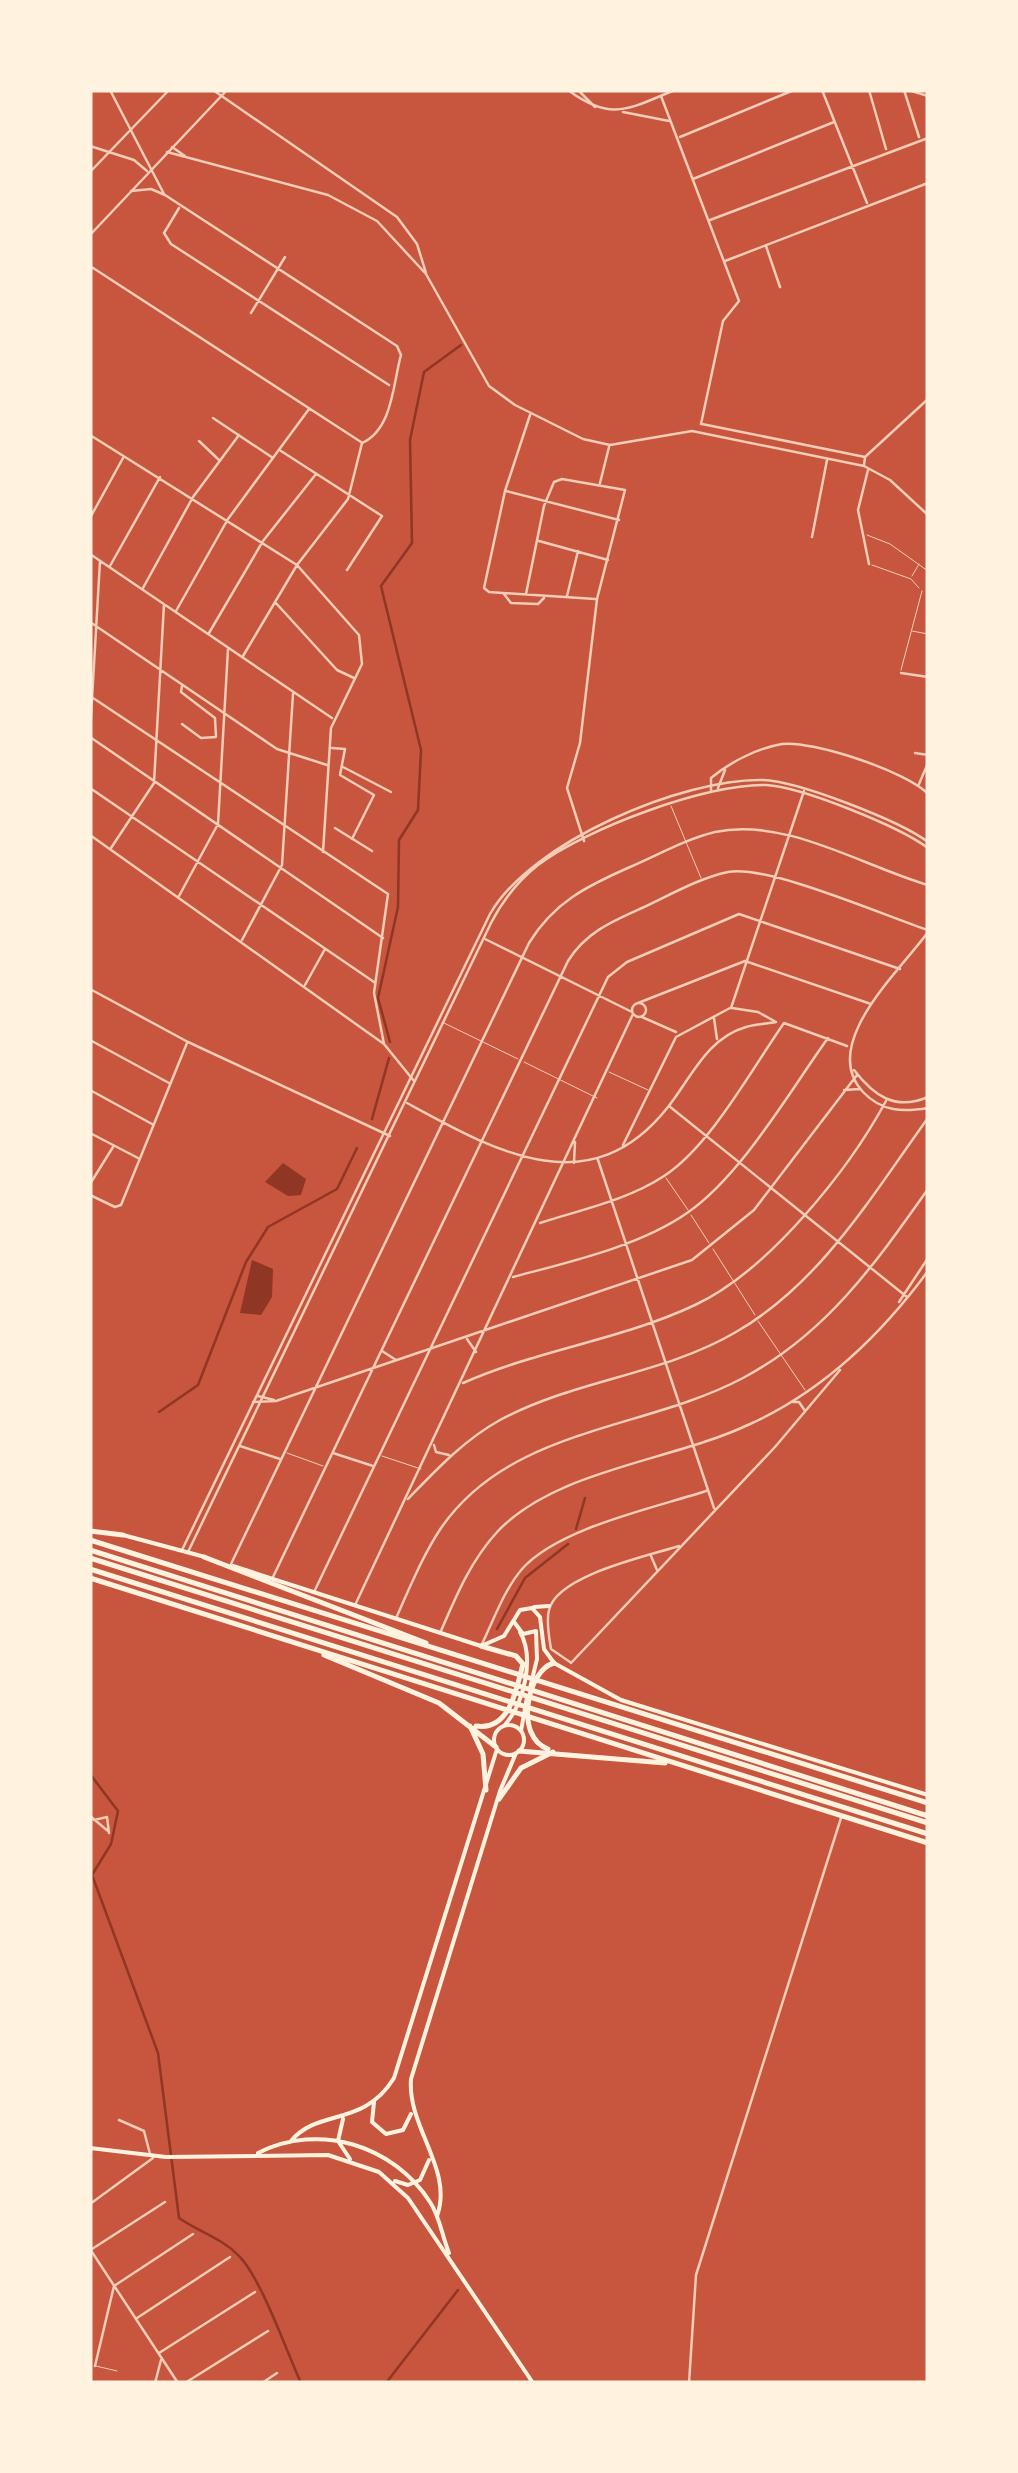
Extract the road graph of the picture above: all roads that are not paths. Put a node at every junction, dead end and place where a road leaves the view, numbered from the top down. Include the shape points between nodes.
1 (169, 90) edge
2 (213, 90) edge
3 (227, 90) edge
4 (569, 90) edge
5 (578, 90) edge
6 (676, 90) edge
7 (794, 90) edge
8 (822, 90) edge
9 (869, 90) edge
10 (906, 90) edge
11 (111, 91) edge
12 (660, 96) junction
13 (928, 96) edge
14 (220, 97) junction
15 (596, 108) junction
16 (623, 112) junction
17 (671, 122) junction
18 (834, 122) junction
19 (130, 132) junction
20 (678, 138) junction
21 (919, 138) junction
22 (928, 138) edge
23 (90, 146) edge
24 (172, 148) junction
25 (886, 151) junction
26 (109, 152) junction
27 (167, 152) junction
28 (142, 157) junction
29 (186, 157) junction
30 (137, 162) junction
31 (852, 163) junction
32 (150, 170) junction
33 (90, 172) edge
34 (693, 178) junction
35 (928, 183) edge
36 (130, 191) junction
37 (165, 195) junction
38 (867, 204) junction
39 (180, 206) junction
40 (708, 221) junction
41 (90, 235) edge
42 (766, 245) junction
43 (286, 257) dead end
44 (724, 261) junction
45 (90, 266) edge
46 (278, 269) junction
47 (426, 274) junction
48 (780, 287) dead end
49 (258, 301) junction
50 (251, 312) dead end
51 (391, 386) junction
52 (928, 399) edge
53 (310, 409) junction
54 (531, 413) junction
55 (213, 418) dead end
56 (701, 424) junction
57 (692, 432) junction
58 (90, 435) edge
59 (239, 435) junction
60 (199, 441) dead end
61 (362, 443) junction
62 (610, 444) junction
63 (280, 450) junction
64 (125, 456) junction
65 (865, 456) junction
66 (274, 458) junction
67 (828, 458) junction
68 (220, 461) junction
69 (866, 468) junction
70 (316, 474) junction
71 (160, 476) junction
72 (599, 484) junction
73 (504, 491) junction
74 (349, 496) junction
75 (193, 497) junction
76 (545, 500) junction
77 (928, 515) edge
78 (90, 518) edge
79 (228, 519) junction
80 (620, 520) junction
81 (860, 534) junction
82 (812, 537) dead end
83 (538, 540) junction
84 (263, 541) junction
85 (578, 552) junction
86 (90, 554) edge
87 (609, 560) junction
88 (100, 561) junction
89 (869, 564) joint
90 (919, 564) junction
91 (297, 565) junction
92 (109, 567) junction
93 (347, 570) dead end
94 (928, 571) edge
95 (910, 578) junction
96 (142, 590) junction
97 (922, 591) junction
98 (504, 593) junction
99 (526, 594) junction
100 (544, 596) junction
101 (566, 597) junction
102 (928, 598) edge
103 (597, 599) junction
104 (274, 601) junction
105 (164, 604) junction
106 (175, 612) junction
107 (90, 622) edge
108 (96, 626) junction
109 (911, 631) junction
110 (208, 634) junction
111 (928, 634) edge
112 (228, 648) junction
113 (242, 657) junction
114 (160, 670) junction
115 (901, 673) joint
116 (928, 677) edge
117 (356, 678) junction
118 (182, 684) junction
119 (293, 692) junction
120 (91, 696) edge
121 (223, 711) junction
122 (334, 718) junction
123 (182, 724) dead end
124 (90, 736) edge
125 (157, 740) junction
126 (330, 748) junction
127 (288, 753) junction
128 (916, 753) dead end
129 (928, 755) edge
130 (928, 763) edge
131 (328, 765) junction
132 (729, 765) junction
133 (342, 766) junction
134 (154, 780) junction
135 (219, 783) junction
136 (919, 784) junction
137 (719, 785) junction
138 (90, 788) edge
139 (710, 788) junction
140 (391, 792) dead end
141 (803, 793) junction
142 (928, 794) edge
143 (670, 803) junction
144 (132, 816) junction
145 (218, 824) junction
146 (284, 827) junction
147 (334, 828) dead end
148 (90, 835) edge
149 (788, 836) junction
150 (583, 838) junction
151 (352, 839) junction
152 (685, 842) junction
153 (928, 842) edge
154 (928, 848) edge
155 (110, 849) junction
156 (372, 850) dead end
157 (323, 852) junction
158 (199, 861) junction
159 (281, 868) junction
160 (773, 877) junction
161 (702, 881) junction
162 (928, 886) edge
163 (178, 897) junction
164 (262, 904) junction
165 (760, 918) junction
166 (928, 931) edge
167 (481, 938) junction
168 (384, 939) junction
169 (242, 942) junction
170 (325, 949) junction
171 (522, 956) junction
172 (745, 961) junction
173 (900, 969) junction
174 (562, 975) junction
175 (375, 983) junction
176 (304, 986) junction
177 (90, 989) edge
178 (599, 993) junction
179 (648, 1000) junction
180 (872, 1004) junction
181 (635, 1005) junction
182 (624, 1006) junction
183 (644, 1006) junction
184 (730, 1008) junction
185 (633, 1013) junction
186 (642, 1015) junction
187 (714, 1017) junction
188 (444, 1022) junction
189 (776, 1022) junction
190 (784, 1023) junction
191 (630, 1025) junction
192 (679, 1034) junction
193 (828, 1038) junction
194 (90, 1040) edge
195 (483, 1041) junction
196 (717, 1041) junction
197 (188, 1042) junction
198 (384, 1044) junction
199 (850, 1046) junction
200 (521, 1060) junction
201 (609, 1072) junction
202 (856, 1076) junction
203 (412, 1078) junction
204 (559, 1078) junction
205 (415, 1083) junction
206 (170, 1084) junction
207 (860, 1089) junction
208 (90, 1090) edge
209 (648, 1090) junction
210 (843, 1091) junction
211 (928, 1097) edge
212 (597, 1098) junction
213 (404, 1101) junction
214 (886, 1101) junction
215 (669, 1106) junction
216 (882, 1107) junction
217 (928, 1108) edge
218 (928, 1118) edge
219 (443, 1122) junction
220 (153, 1125) junction
221 (93, 1134) edge
222 (388, 1134) junction
223 (704, 1135) junction
224 (482, 1140) junction
225 (575, 1141) junction
226 (90, 1142) edge
227 (114, 1146) junction
228 (623, 1146) junction
229 (522, 1156) junction
230 (139, 1158) junction
231 (597, 1158) junction
232 (737, 1162) junction
233 (574, 1163) junction
234 (563, 1165) junction
235 (664, 1176) junction
236 (90, 1184) edge
237 (928, 1189) edge
238 (771, 1190) junction
239 (90, 1194) edge
240 (611, 1200) junction
241 (689, 1212) junction
242 (542, 1214) junction
243 (804, 1216) junction
244 (553, 1218) junction
245 (538, 1224) junction
246 (625, 1241) junction
247 (837, 1242) junction
248 (712, 1247) junction
249 (928, 1258) edge
250 (519, 1264) junction
251 (871, 1270) junction
252 (928, 1271) edge
253 (532, 1272) junction
254 (512, 1277) junction
255 (637, 1282) junction
256 (734, 1283) junction
257 (902, 1294) junction
258 (908, 1298) junction
259 (899, 1305) junction
260 (496, 1311) junction
261 (757, 1319) junction
262 (650, 1322) junction
263 (508, 1324) junction
264 (486, 1332) junction
265 (466, 1338) junction
266 (381, 1350) junction
267 (428, 1350) junction
268 (476, 1352) junction
269 (781, 1354) junction
270 (397, 1360) junction
271 (664, 1363) junction
272 (844, 1365) junction
273 (372, 1368) junction
274 (465, 1375) junction
275 (477, 1378) junction
276 (460, 1385) junction
277 (315, 1388) junction
278 (806, 1393) junction
279 (256, 1395) junction
280 (262, 1398) junction
281 (276, 1400) junction
282 (253, 1402) junction
283 (790, 1402) junction
284 (260, 1404) junction
285 (677, 1405) junction
286 (804, 1412) junction
287 (434, 1443) junction
288 (240, 1446) junction
289 (692, 1447) junction
290 (285, 1453) junction
291 (333, 1454) junction
292 (380, 1455) junction
293 (451, 1455) junction
294 (282, 1460) junction
295 (374, 1466) junction
296 (326, 1467) junction
297 (422, 1469) junction
298 (707, 1491) junction
299 (408, 1499) junction
300 (714, 1509) junction
301 (90, 1531) edge
302 (123, 1535) joint
303 (90, 1540) edge
304 (680, 1546) junction
305 (90, 1550) edge
306 (184, 1552) junction
307 (650, 1555) junction
308 (204, 1557) junction
309 (90, 1558) edge
310 (230, 1565) junction
311 (90, 1569) edge
312 (657, 1570) junction
313 (90, 1578) edge
314 (272, 1578) junction
315 (314, 1592) junction
316 (355, 1605) junction
317 (549, 1606) junction
318 (527, 1608) junction
319 (396, 1618) junction
320 (514, 1622) junction
321 (540, 1625) junction
322 (440, 1632) junction
323 (520, 1632) junction
324 (536, 1632) junction
325 (482, 1646) junction
326 (318, 1650) junction
327 (442, 1652) junction
328 (554, 1664) junction
329 (504, 1686) junction
330 (468, 1724) junction
331 (504, 1726) junction
332 (521, 1732) junction
333 (497, 1748) junction
334 (556, 1751) junction
335 (518, 1752) junction
336 (681, 1766) junction
337 (486, 1790) junction
338 (500, 1798) junction
339 (928, 1799) edge
340 (90, 1816) edge
341 (842, 1816) junction
342 (928, 1819) edge
343 (94, 1820) dead end
344 (928, 1834) edge
345 (928, 1843) edge
346 (374, 2102) junction
347 (412, 2110) junction
348 (344, 2118) junction
349 (119, 2120) dead end
350 (291, 2140) junction
351 (338, 2141) junction
352 (90, 2148) edge
353 (258, 2153) junction
354 (429, 2154) junction
355 (152, 2156) junction
356 (350, 2159) junction
357 (390, 2180) junction
358 (415, 2183) junction
359 (166, 2202) dead end
360 (90, 2204) edge
361 (437, 2216) junction
362 (192, 2234) dead end
363 (90, 2249) edge
364 (230, 2257) dead end
365 (451, 2257) junction
366 (114, 2286) junction
367 (254, 2292) dead end
368 (136, 2319) junction
369 (268, 2331) dead end
370 (158, 2353) junction
371 (162, 2359) junction
372 (96, 2366) joint
373 (117, 2371) dead end
374 (278, 2373) dead end
375 (156, 2383) edge
376 (178, 2383) edge
377 (185, 2383) edge
378 (262, 2383) edge
379 (533, 2383) edge
380 (689, 2383) edge

1 - 19 street
2 - 14 street
3 - 14 street
4 - 15 street
5 - 15 street
6 - 12 street
7 - 20 street
8 - 18 street
9 - 25 street
10 - 13 street
10 - 21 street
11 - 19 street
12 - 16 street
12 - 17 street
14 - 24 street
14 - 47 street via 397,217
15 - 16 street
16 - 17 street
17 - 20 street
18 - 31 street
18 - 34 street
19 - 26 street
19 - 28 street
20 - 34 street
21 - 22 street
21 - 25 street
23 - 26 street
24 - 27 street
24 - 29 street
25 - 31 street
26 - 30 street
26 - 33 street
27 - 29 street
27 - 32 street
28 - 30 street
28 - 32 street
29 - 47 street via 344,202 376,222
30 - 32 street
31 - 38 street
31 - 40 street
32 - 36 street
32 - 37 street
34 - 40 street
35 - 38 street
36 - 37 street
36 - 41 street
37 - 39 street
38 - 42 street
39 - 46 street
39 - 49 street via 165,237
40 - 44 street
42 - 44 street
42 - 48 street
43 - 46 street
44 - 56 street via 739,304 723,321
45 - 53 street
46 - 49 street
46 - 51 street via 397,346 401,355
47 - 54 street via 490,386
49 - 50 street
49 - 51 street
51 - 61 street via 386,416
52 - 65 street
53 - 61 street
53 - 63 street
54 - 62 street via 583,440
54 - 73 street
55 - 59 street
56 - 57 street
56 - 65 street
57 - 62 street
57 - 67 street
58 - 64 street
59 - 66 street
59 - 68 street
60 - 68 street
61 - 74 street
62 - 72 street
63 - 66 street
63 - 70 street
64 - 71 street
64 - 78 street
65 - 69 street
66 - 79 street
67 - 69 street
67 - 82 street
68 - 75 street
69 - 77 street
69 - 81 street
70 - 74 street
70 - 84 street
71 - 75 street
71 - 92 street
72 - 76 street via 559,480
72 - 80 street via 625,490
73 - 76 street
73 - 98 street via 484,586
74 - 91 street
74 - 93 street via 383,521
75 - 79 street
75 - 96 street
76 - 80 street
76 - 83 street
79 - 84 street
79 - 106 street
80 - 87 street
81 - 89 street
81 - 90 street
83 - 85 street
83 - 99 street
84 - 91 street
84 - 110 street
85 - 87 street
85 - 101 street
86 - 88 street
87 - 103 street
88 - 92 street
88 - 108 street
89 - 95 street
90 - 94 street
90 - 95 street
91 - 104 street
91 - 117 street via 359,635 364,658
92 - 96 street
95 - 97 street
96 - 105 street
97 - 102 street
97 - 109 street
98 - 99 street
98 - 100 street via 509,602 527,604
99 - 100 street
100 - 101 street
101 - 103 street
103 - 150 street via 580,743 568,788
104 - 113 street
104 - 117 street via 337,670
105 - 106 street
105 - 114 street
106 - 110 street
107 - 108 street
108 - 114 street
108 - 120 street
109 - 111 street
109 - 115 street
110 - 112 street
112 - 113 street
112 - 121 street
113 - 119 street
114 - 118 street
114 - 125 street
115 - 116 street
117 - 122 street
118 - 121 street
118 - 123 street via 182,692 215,718 216,737 199,737
119 - 122 street
119 - 127 street
120 - 124 street
120 - 125 street
121 - 127 street
121 - 135 street
122 - 126 street
124 - 134 street
125 - 134 street
125 - 135 street
126 - 131 street
126 - 133 street via 344,749
127 - 131 street
127 - 146 street
128 - 129 street
130 - 136 street
131 - 157 street
132 - 136 street via 768,748 803,744
132 - 137 street
132 - 139 street via 711,778
133 - 140 street
133 - 151 street via 341,777 374,795
134 - 144 street
134 - 145 street
135 - 145 street
135 - 146 street
136 - 142 street
137 - 139 street
137 - 141 street via 769,780
138 - 144 street
139 - 143 street
139 - 150 street
141 - 149 street
141 - 153 street via 902,825
141 - 154 street via 905,832
143 - 150 street
143 - 152 street
144 - 155 street
144 - 158 street
145 - 158 street
145 - 159 street
146 - 157 street
146 - 159 street
147 - 151 street
148 - 155 street
149 - 152 street via 736,829
149 - 160 street
149 - 162 street
150 - 167 street via 523,871 496,904
151 - 156 street
152 - 161 street
152 - 171 street via 569,897
155 - 163 street
157 - 168 street via 388,894
158 - 163 street
158 - 164 street
159 - 164 street
159 - 168 street
160 - 161 street via 740,871
160 - 165 street
160 - 166 street
161 - 174 street via 601,927 574,952
163 - 169 street
164 - 169 street
164 - 170 street
165 - 172 street
165 - 173 street
165 - 178 street via 732,916 643,955 613,972
166 - 173 street
167 - 171 street
167 - 188 street
167 - 203 street
168 - 175 street
169 - 176 street
170 - 175 street
170 - 176 street
171 - 174 street
171 - 195 street
172 - 179 street
172 - 180 street
172 - 184 street
173 - 180 street
174 - 178 street
174 - 200 street
175 - 198 street
176 - 198 street
177 - 197 street
178 - 182 street
178 - 204 street
179 - 181 street
179 - 183 street
180 - 199 street
181 - 182 street
181 - 183 street
181 - 185 street
182 - 185 street
183 - 186 street
184 - 187 street
184 - 189 street
185 - 186 street
185 - 191 street
186 - 191 street
186 - 192 street
187 - 192 street
187 - 196 street
188 - 195 street
188 - 205 street
189 - 190 street
189 - 196 street via 746,1026
190 - 193 street
190 - 223 street
191 - 201 street
192 - 209 street
193 - 199 street
193 - 232 street
194 - 206 street
195 - 200 street
195 - 219 street
196 - 215 street
197 - 206 street
197 - 222 street
198 - 203 street
199 - 202 street
200 - 204 street
200 - 224 street
201 - 209 street
201 - 212 street
202 - 207 street
202 - 210 street
202 - 214 street
203 - 205 street
203 - 213 street
204 - 212 street
204 - 229 street
205 - 213 street
206 - 220 street
207 - 210 street
207 - 216 street
208 - 220 street
209 - 228 street
210 - 238 street
211 - 214 street
212 - 225 street
213 - 219 street
213 - 222 street
214 - 216 street
215 - 223 street
215 - 228 street
216 - 217 street
216 - 243 street
218 - 247 street
219 - 224 street
219 - 277 street
220 - 230 street
221 - 226 street
221 - 227 street
222 - 279 street
222 - 280 street
223 - 232 street
223 - 235 street
224 - 229 street
224 - 266 street
225 - 233 street
225 - 234 street
227 - 230 street
227 - 236 street
228 - 231 street
229 - 234 street
229 - 267 street
230 - 239 street via 116,1208
231 - 233 street
231 - 240 street
232 - 238 street
232 - 241 street
233 - 234 street
234 - 242 street
235 - 240 street
235 - 241 street
237 - 251 street
238 - 243 street
238 - 248 street
240 - 244 street
240 - 246 street
241 - 246 street
241 - 248 street
242 - 244 street
242 - 245 street
243 - 247 street
243 - 256 street
244 - 245 street
245 - 250 street
246 - 253 street
246 - 255 street
247 - 251 street
247 - 261 street
248 - 255 street
248 - 256 street
249 - 257 street
250 - 253 street
250 - 254 street
251 - 257 street
251 - 269 street
252 - 258 street
253 - 254 street
254 - 260 street
255 - 262 street
255 - 263 street
256 - 261 street
256 - 262 street
257 - 258 street
257 - 259 street
258 - 259 street
259 - 272 street
260 - 263 street
260 - 264 street
261 - 269 street
261 - 271 street
262 - 271 street
262 - 275 street
263 - 264 street
264 - 265 street
264 - 268 street
265 - 267 street
265 - 268 street
266 - 270 street
266 - 273 street
267 - 270 street
267 - 292 street
268 - 274 street
269 - 278 street
269 - 285 street
270 - 273 street
271 - 285 street
271 - 293 street via 518,1411
272 - 278 street
272 - 286 street
273 - 277 street
273 - 291 street
274 - 275 street
274 - 276 street
275 - 276 street
276 - 287 street
277 - 281 street
277 - 290 street
278 - 283 street
279 - 280 street
279 - 282 street
280 - 281 street
280 - 284 street
281 - 284 street
282 - 284 street
282 - 306 street
283 - 286 street via 799,1402
283 - 289 street
284 - 288 street
285 - 289 street
285 - 319 street via 536,1450 484,1481 441,1528
286 - 300 street
287 - 293 street via 436,1452
287 - 297 street
288 - 294 street
288 - 306 street
289 - 298 street
289 - 322 street via 554,1492 523,1510 477,1558
290 - 294 street
290 - 296 street
291 - 295 street
291 - 296 street
292 - 295 street
292 - 297 street
293 - 299 street
294 - 310 street
295 - 315 street
296 - 314 street
297 - 299 street
298 - 300 street
298 - 325 street via 572,1536 537,1555 514,1580
299 - 316 street
300 - 304 street
301 - 302 highway
302 - 306 main road
303 - 327 highway
304 - 307 street
304 - 312 street
305 - 329 highway
306 - 308 main road
307 - 312 street
307 - 317 street via 580,1578
308 - 310 main road
308 - 327 highway
309 - 329 highway
310 - 314 main road
311 - 344 highway
312 - 317 street via 572,1663 551,1649
313 - 326 highway
314 - 315 main road
315 - 316 main road
316 - 319 main road
317 - 318 main road
318 - 320 main road
318 - 321 main road via 537,1612
319 - 322 main road
320 - 323 main road
320 - 325 main road via 504,1636
321 - 324 main road
321 - 328 main road
322 - 325 main road
323 - 324 main road
323 - 331 main road via 530,1660
324 - 332 main road
325 - 330 highway via 522,1664 503,1718 484,1727
326 - 330 highway via 439,1703
326 - 336 highway
327 - 339 highway
328 - 334 highway via 538,1676 526,1725 537,1744
328 - 339 main road via 614,1696
329 - 342 highway
330 - 333 highway
330 - 337 highway via 484,1754
331 - 332 main road
331 - 333 main road via 496,1734
332 - 335 main road
333 - 335 main road
333 - 337 main road
334 - 335 highway
334 - 336 highway
334 - 338 highway via 521,1768
335 - 338 main road
336 - 341 highway
337 - 346 main road via 399,2066
338 - 347 main road via 413,2072
340 - 343 street
341 - 345 highway
341 - 380 street via 696,2275
346 - 347 main road via 372,2122 386,2134 403,2130
346 - 348 main road
347 - 354 main road
348 - 350 main road via 314,2125
348 - 351 main road
349 - 355 street via 144,2131
350 - 351 main road
350 - 353 main road
351 - 356 main road
351 - 358 main road via 376,2154
352 - 355 main road
353 - 355 main road
353 - 356 main road
354 - 358 main road via 426,2174
354 - 361 main road via 440,2188
355 - 360 street via 150,2164
356 - 357 main road
357 - 358 main road
357 - 365 main road
358 - 361 main road
359 - 363 street
361 - 365 main road
362 - 366 street
363 - 366 street
364 - 368 street
365 - 379 main road
366 - 368 street
366 - 372 street
367 - 370 street
368 - 370 street
369 - 377 street
370 - 371 street
371 - 375 street
371 - 376 street
372 - 373 street
374 - 378 street

